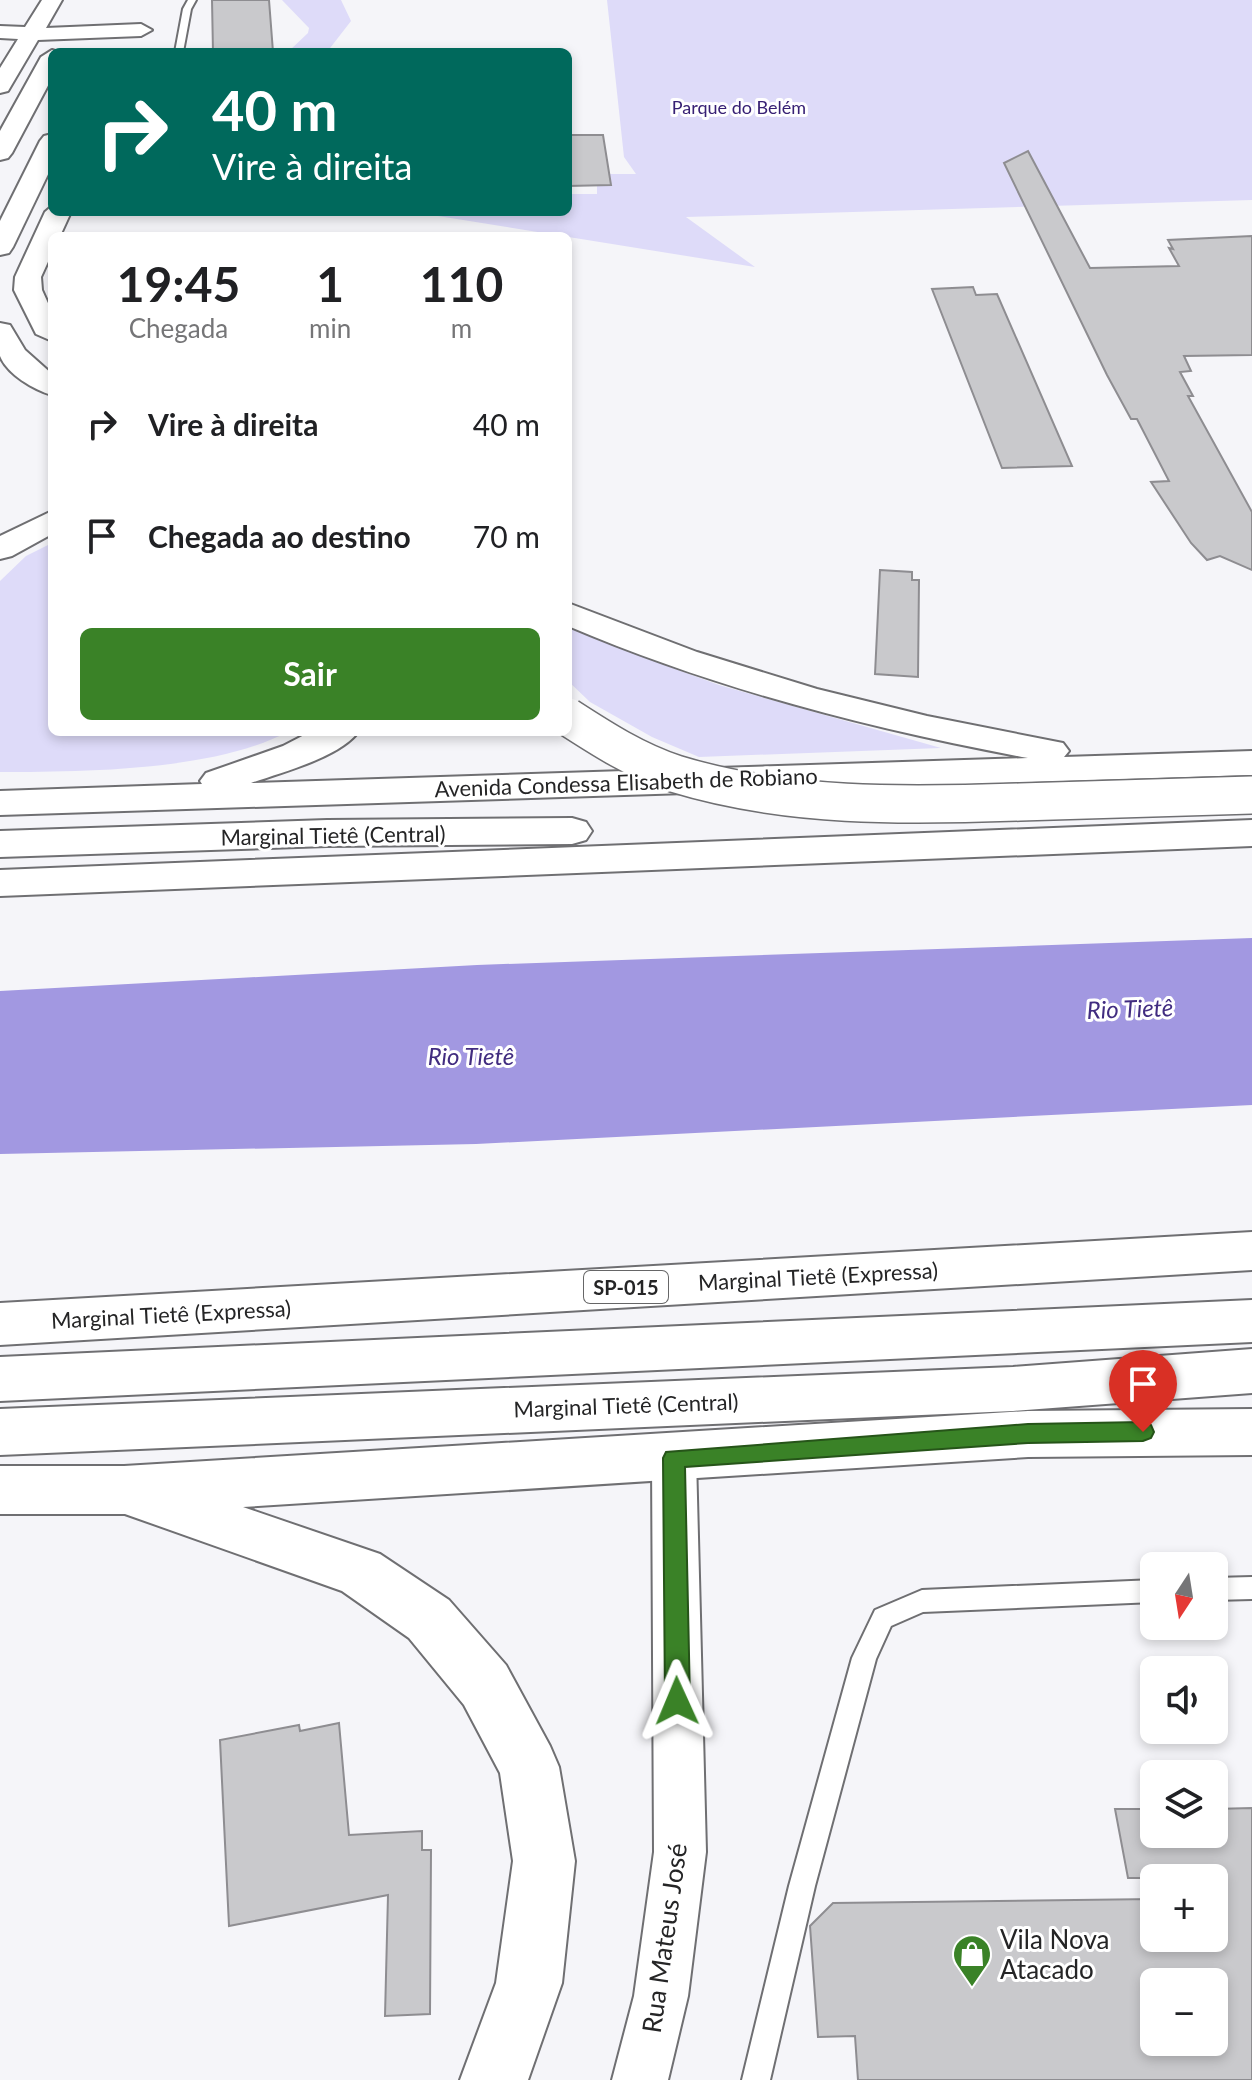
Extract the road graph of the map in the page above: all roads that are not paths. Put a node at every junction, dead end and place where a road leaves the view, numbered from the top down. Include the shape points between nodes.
1 (52, 0) edge
2 (192, 0) edge
3 (115, 11) dead end
4 (75, 14) dead end
5 (0, 32) edge
6 (31, 35) junction
7 (99, 43) edge
8 (57, 48) edge
9 (133, 48) edge
10 (180, 48) edge
11 (13, 54) edge
12 (48, 64) edge
13 (0, 86) edge
14 (22, 111) junction
15 (48, 149) edge
16 (0, 153) edge
17 (48, 234) edge
18 (0, 247) edge
19 (48, 326) edge
20 (0, 331) edge
21 (48, 384) edge
22 (48, 523) edge
23 (0, 549) edge
24 (572, 615) edge
25 (572, 720) edge
26 (333, 736) edge
27 (1252, 763) edge
28 (1139, 767) junction
29 (1252, 795) edge
30 (147, 797) junction
31 (0, 803) edge
32 (1252, 833) edge
33 (0, 844) edge
34 (906, 847) junction
35 (0, 883) edge
36 (1252, 1251) edge
37 (1252, 1321) edge
38 (0, 1324) edge
39 (1252, 1371) edge
40 (0, 1379) edge
41 (1013, 1389) junction
42 (1252, 1397) edge
43 (0, 1432) edge
44 (1252, 1432) edge
45 (674, 1458) junction
46 (0, 1490) edge
47 (124, 1490) junction
48 (1252, 1588) edge
49 (1228, 1589) edge
50 (1140, 1592) edge
51 (494, 2080) edge
52 (640, 2080) edge
53 (756, 2080) edge

1 - 6 highway
2 - 10 lane
3 - 7 highway
4 - 8 highway
5 - 6 highway
6 - 8 highway
6 - 11 highway
7 - 8 highway
7 - 9 highway via 146,20
11 - 13 highway
11 - 14 highway via 23,75
12 - 14 highway
14 - 16 highway
15 - 18 highway
17 - 19 highway via 28,277 28,290
20 - 21 highway via 11,354
22 - 23 highway
24 - 28 highway via 771,688 973,737
25 - 29 highway, bridge via 647,764 714,785 790,798 878,805
26 - 30 highway via 268,765
27 - 28 highway, Avenida Condessa Elisabeth de Robiano
28 - 30 highway, Avenida Condessa Elisabeth de Robiano
30 - 31 highway, Avenida Condessa Elisabeth de Robiano
32 - 34 highway
33 - 34 highway, Marginal Tietê (Central) via 327,833 610,831
34 - 35 highway
36 - 38 highway, Marginal Tietê (Expressa) / SP-015
37 - 40 highway
39 - 41 highway, Marginal Tietê (Central)
41 - 42 highway
41 - 43 highway, Marginal Tietê (Central)
44 - 45 highway via 1028,1434
45 - 47 highway
45 - 52 street, Rua Mateus José via 680,1852 661,1996
46 - 47 highway
47 - 51 highway via 360,1572 429,1619 485,1685 529,1767 544,1861 529,1983
48 - 49 lane
50 - 53 lane via 922,1601 883,1618 864,1658

